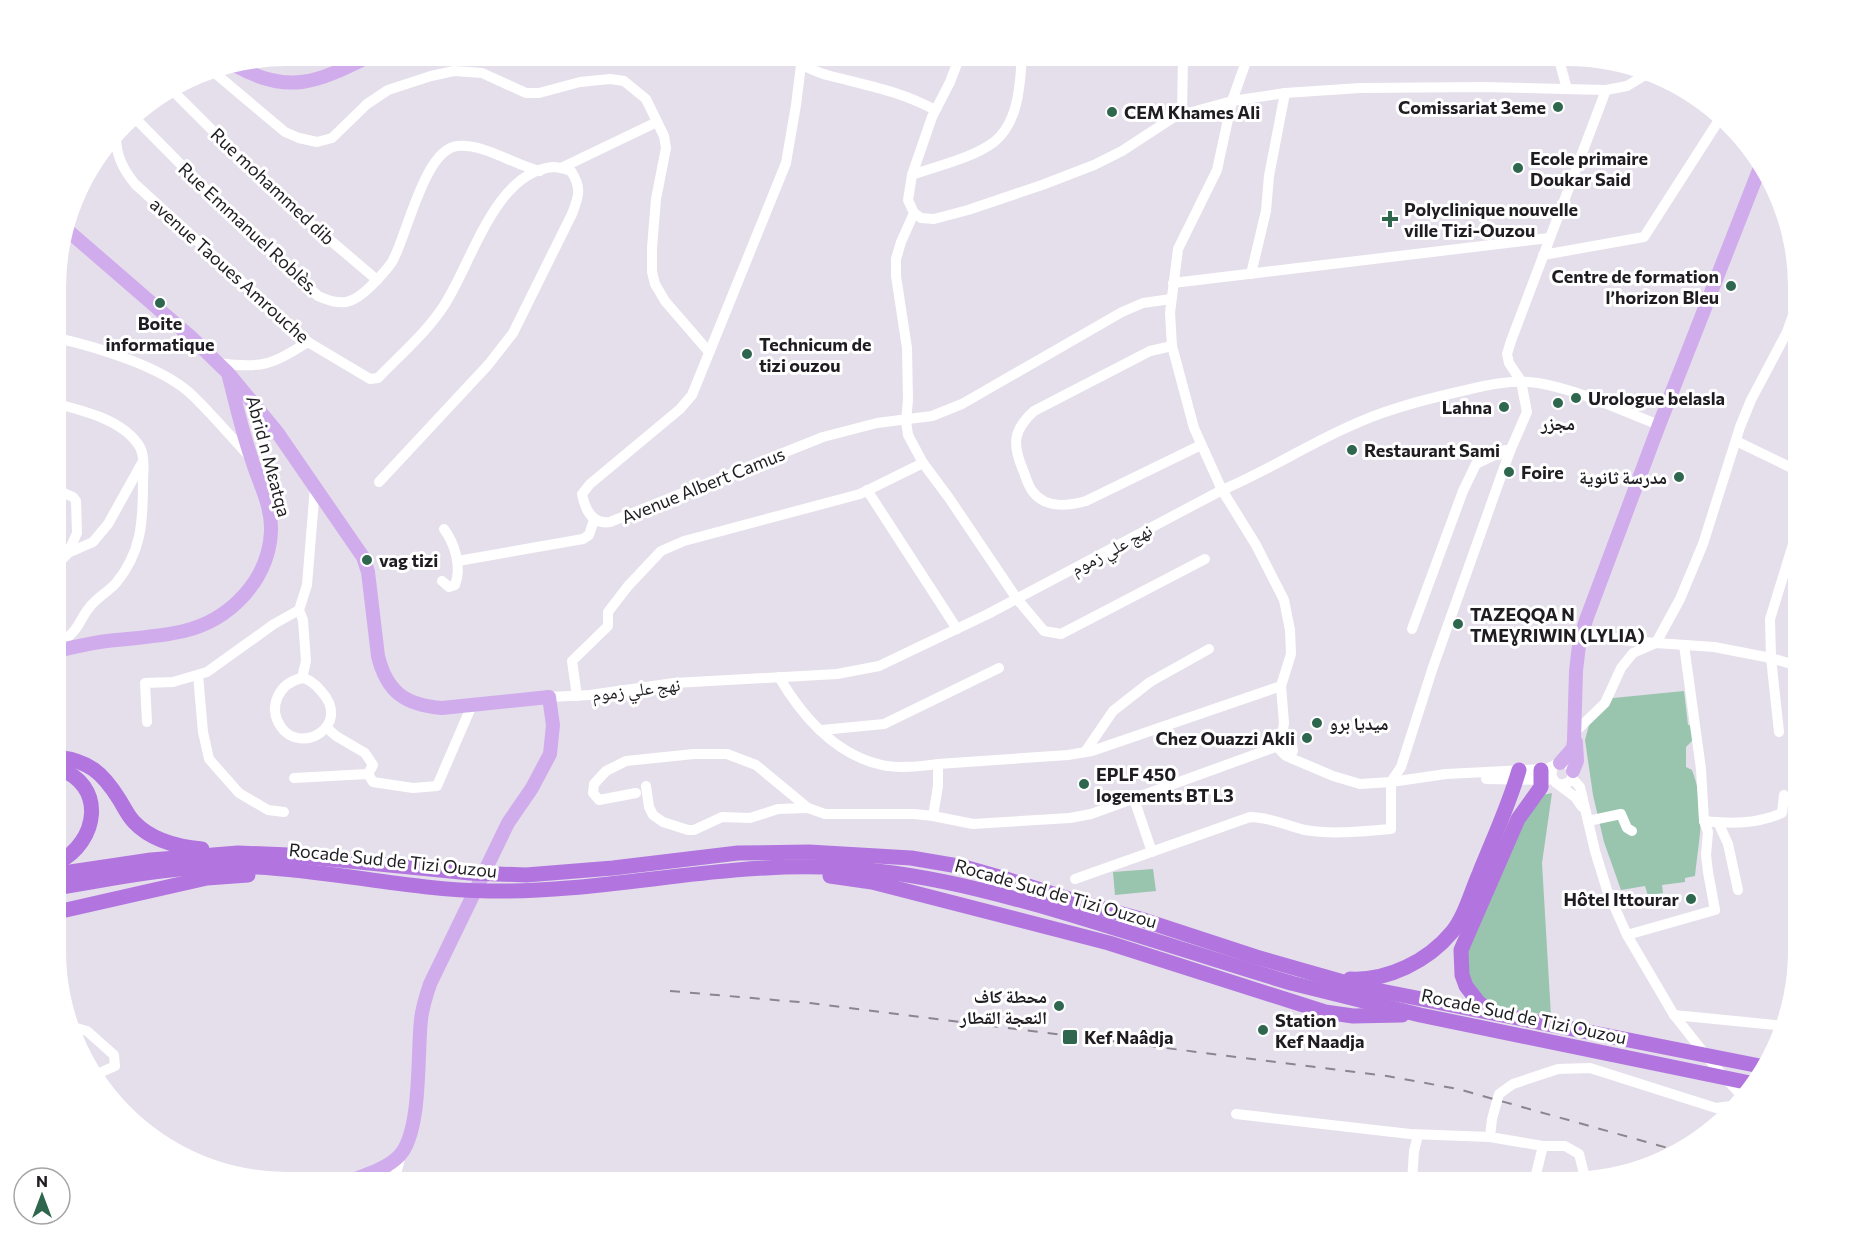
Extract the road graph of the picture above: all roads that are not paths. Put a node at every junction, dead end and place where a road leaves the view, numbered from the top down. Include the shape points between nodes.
1 (350, 66) edge
2 (799, 66) edge
3 (810, 66) edge
4 (956, 66) edge
5 (1021, 66) edge
6 (1183, 66) edge
7 (1244, 66) edge
8 (1564, 66) edge
9 (245, 70) edge
10 (220, 77) edge
11 (1639, 79) edge
12 (1567, 89) junction
13 (1606, 90) junction
14 (1286, 93) junction
15 (178, 96) edge
16 (1232, 100) junction
17 (935, 110) junction
18 (1182, 115) junction
19 (657, 122) junction
20 (1716, 124) edge
21 (137, 125) edge
22 (117, 146) edge
23 (560, 168) junction
24 (540, 171) junction
25 (912, 175) junction
26 (1757, 175) edge
27 (914, 213) junction
28 (73, 235) edge
29 (1550, 238) junction
30 (1543, 255) junction
31 (1251, 274) junction
32 (377, 280) junction
33 (1173, 283) junction
34 (1172, 299) junction
35 (1788, 329) edge
36 (66, 340) edge
37 (308, 342) junction
38 (1172, 346) junction
39 (709, 352) junction
40 (223, 368) junction
41 (1521, 381) junction
42 (66, 407) edge
43 (906, 421) junction
44 (1659, 425) junction
45 (1736, 441) junction
46 (1202, 445) junction
47 (1510, 451) junction
48 (251, 459) junction
49 (143, 460) junction
50 (923, 463) junction
51 (1788, 466) edge
52 (379, 483) dead end
53 (315, 487) junction
54 (867, 490) junction
55 (1222, 490) junction
56 (66, 494) edge
57 (594, 520) junction
58 (444, 530) dead end
59 (68, 553) joint
60 (1205, 559) dead end
61 (458, 561) junction
62 (1788, 561) edge
63 (442, 581) dead end
64 (1017, 599) junction
65 (299, 610) junction
66 (957, 629) junction
67 (1412, 629) dead end
68 (1584, 630) junction
69 (66, 640) edge
70 (1656, 643) junction
71 (1684, 645) junction
72 (66, 648) edge
73 (1209, 649) dead end
74 (1771, 658) junction
75 (1788, 663) edge
76 (999, 668) dead end
77 (198, 675) junction
78 (779, 677) junction
79 (302, 678) junction
80 (1281, 686) junction
81 (577, 696) junction
82 (549, 697) junction
83 (472, 705) junction
84 (147, 722) dead end
85 (327, 728) junction
86 (822, 730) junction
87 (1575, 732) junction
88 (1779, 732) dead end
89 (1286, 748) junction
90 (1085, 752) junction
91 (66, 758) edge
92 (938, 764) junction
93 (66, 772) edge
94 (368, 774) junction
95 (1518, 774) junction
96 (1551, 774) junction
97 (1572, 775) junction
98 (294, 778) dead end
99 (1391, 782) junction
100 (646, 786) dead end
101 (636, 793) dead end
102 (1785, 795) dead end
103 (1134, 799) junction
104 (808, 808) junction
105 (284, 812) dead end
106 (933, 816) junction
107 (1587, 817) junction
108 (1704, 820) junction
109 (1718, 822) junction
110 (1632, 831) dead end
111 (1152, 852) junction
112 (238, 853) junction
113 (66, 856) edge
114 (307, 871) junction
115 (66, 873) edge
116 (1075, 879) dead end
117 (66, 887) edge
118 (1738, 890) dead end
119 (66, 910) edge
120 (1627, 935) junction
121 (1328, 979) junction
122 (1495, 1014) junction
123 (1674, 1016) junction
124 (1775, 1025) edge
125 (81, 1029) edge
126 (1756, 1066) edge
127 (102, 1072) edge
128 (1743, 1084) edge
129 (1742, 1086) edge
130 (1723, 1107) edge
131 (1236, 1114) dead end
132 (1418, 1135) junction
133 (1490, 1137) junction
134 (1543, 1146) junction
135 (401, 1154) junction
136 (371, 1172) edge
137 (396, 1172) edge
138 (1413, 1172) edge
139 (1536, 1172) edge
140 (1584, 1172) edge

1 - 9 main road via 330,76 298,83 264,78
2 - 39 street via 786,163
3 - 17 street via 825,75 893,92
4 - 17 street
5 - 25 street via 1020,89 1012,114 995,141
6 - 18 street
7 - 16 street
8 - 12 street
10 - 19 street via 285,132 317,142 332,138 367,104 388,90 454,71 483,73 526,93 580,82 624,81 646,99
11 - 13 street via 1627,86
12 - 13 street
12 - 14 street via 1360,88
13 - 29 street
14 - 16 street
14 - 31 street
15 - 32 street, Rue mohammed dib via 276,194
16 - 18 street
16 - 33 street via 1217,170 1178,249
17 - 25 street
18 - 27 street via 1122,151 1042,185 934,219
19 - 23 street
19 - 39 street via 666,148 656,199 652,273 665,301
20 - 30 street via 1644,237
21 - 32 street, Rue Emmanuel Roblès. via 318,296 355,301
22 - 37 street, avenue Taoues Amrouche via 122,167 135,184
23 - 24 street, avenue Taoues Amrouche
23 - 52 street via 571,171 579,195 513,333
24 - 32 street, Rue Emmanuel Roblès. via 471,147 446,150 430,170 392,261
24 - 37 street, avenue Taoues Amrouche via 525,178 496,205 443,308 378,378 360,375
25 - 27 street via 908,200
26 - 44 main road
27 - 43 street via 896,259 907,348
28 - 40 main road
29 - 30 street
29 - 31 street
30 - 41 street via 1507,354
31 - 33 street
33 - 34 street
34 - 38 street
34 - 43 street, Avenue Albert Camus via 1143,303 1122,312 962,404
35 - 45 street via 1751,400
36 - 48 street via 140,365 178,384 192,394
37 - 40 street via 270,364
38 - 46 street
38 - 46 street via 1150,351 1034,411 1018,429 1017,456 1032,491 1041,499 1069,506
39 - 57 street via 692,395 680,409 582,494
40 - 48 main road, Abrid n Mɛatqa
40 - 53 main road via 277,432
41 - 44 street, نهج علي زموم via 1570,391
41 - 47 street via 1527,412
41 - 55 street, نهج علي زموم via 1493,384 1382,414
42 - 49 street via 127,432 140,446
43 - 50 street via 908,435
43 - 57 street, Avenue Albert Camus via 877,423 823,437 610,522
44 - 68 main road
45 - 51 street
45 - 70 street via 1703,544
46 - 55 street
47 - 67 street via 1476,464
47 - 99 street via 1401,768
48 - 72 main road, Abrid n Mɛatqa via 268,508 271,531 268,554 245,595 207,624 184,631
49 - 59 street via 108,524 93,542
49 - 69 street via 143,508 131,563 89,607
50 - 54 street
50 - 64 street
53 - 65 street via 307,585
53 - 83 main road via 363,557 378,657 389,684 399,695 425,707
54 - 66 street
54 - 81 street via 684,541 661,551 608,612 608,626 572,661
55 - 64 street, نهج علي زموم
55 - 80 street via 1284,600 1291,654
56 - 59 street via 76,501 77,533
57 - 61 street via 589,535 583,539
58 - 61 street
60 - 64 street via 1061,634 1044,632
61 - 63 street via 455,585
62 - 74 street via 1770,620
64 - 66 street, نهج علي زموم
65 - 77 street
65 - 79 street via 306,661
66 - 78 street, نهج علي زموم via 879,666 837,674
68 - 70 street via 1622,640
68 - 87 main road via 1576,671
70 - 71 street
70 - 87 street via 1634,653 1621,668 1605,703
71 - 74 street
71 - 108 street
73 - 90 street via 1150,682 1113,711
74 - 75 street
74 - 88 street
76 - 86 street via 884,724
77 - 84 street via 172,682 145,683
77 - 105 street via 209,759 239,793 268,810
78 - 81 street, نهج علي زموم via 674,683
78 - 86 street via 795,704
79 - 85 street via 325,695 332,718
79 - 85 street via 290,681 275,698 275,718 285,733 298,738 314,737
80 - 89 street
80 - 90 street
81 - 82 street, نهج علي زموم
82 - 83 main road
82 - 135 main road via 553,725 550,754 508,823 424,1002 411,1130
83 - 94 street via 437,786 413,788 373,782
85 - 94 street via 365,753 374,765
86 - 92 street via 850,754 884,766
87 - 96 main road via 1573,748
87 - 97 main road via 1577,761
89 - 99 street via 1333,776 1360,784
89 - 103 street via 1255,754
90 - 92 street
91 - 112 highway via 78,759 100,774 133,821 154,837 188,848
92 - 106 street
93 - 113 highway via 78,778 89,792 93,814 79,845
94 - 98 street
95 - 96 street
95 - 99 street via 1446,774
95 - 121 highway via 1453,931 1404,969 1358,980
96 - 97 street via 1568,783
96 - 97 street via 1567,764
96 - 107 street via 1575,797
96 - 122 highway via 1515,825 1461,950 1466,986 1479,1003
97 - 107 street via 1580,788
99 - 111 street via 1390,829 1321,832 1250,817
100 - 104 street via 653,815 688,830 722,817 750,818 778,809
101 - 104 street via 599,800 593,793 594,784 606,771 626,760 727,754 756,765
102 - 109 street via 1782,813 1764,820
103 - 106 street via 1070,819 973,824
103 - 111 street
104 - 106 street via 825,814
107 - 110 street via 1621,814
107 - 120 street via 1607,890
108 - 109 street
108 - 120 street via 1715,910
109 - 118 street via 1728,844
111 - 116 street
112 - 115 highway
112 - 121 highway, Rocade Sud de Tizi Ouzou via 526,875 738,853 809,852 911,858 1006,879
114 - 117 highway, Rocade Sud de Tizi Ouzou via 210,866
114 - 119 highway via 207,878
114 - 129 highway, Rocade Sud de Tizi Ouzou via 477,891 602,885 697,872 768,868 872,882 1109,942 1325,1012 1353,1016 1420,1015 1708,1075
120 - 123 street
121 - 122 highway, Rocade Sud de Tizi Ouzou
122 - 126 highway, Rocade Sud de Tizi Ouzou
123 - 124 street
123 - 128 street via 1716,1068
125 - 127 street via 114,1054 115,1066
130 - 133 street via 1590,1068 1558,1069 1504,1089 1492,1119
131 - 132 street
132 - 133 street
132 - 138 street
133 - 134 street
134 - 139 street
134 - 140 street via 1565,1146 1579,1154
135 - 136 main road
135 - 137 street

